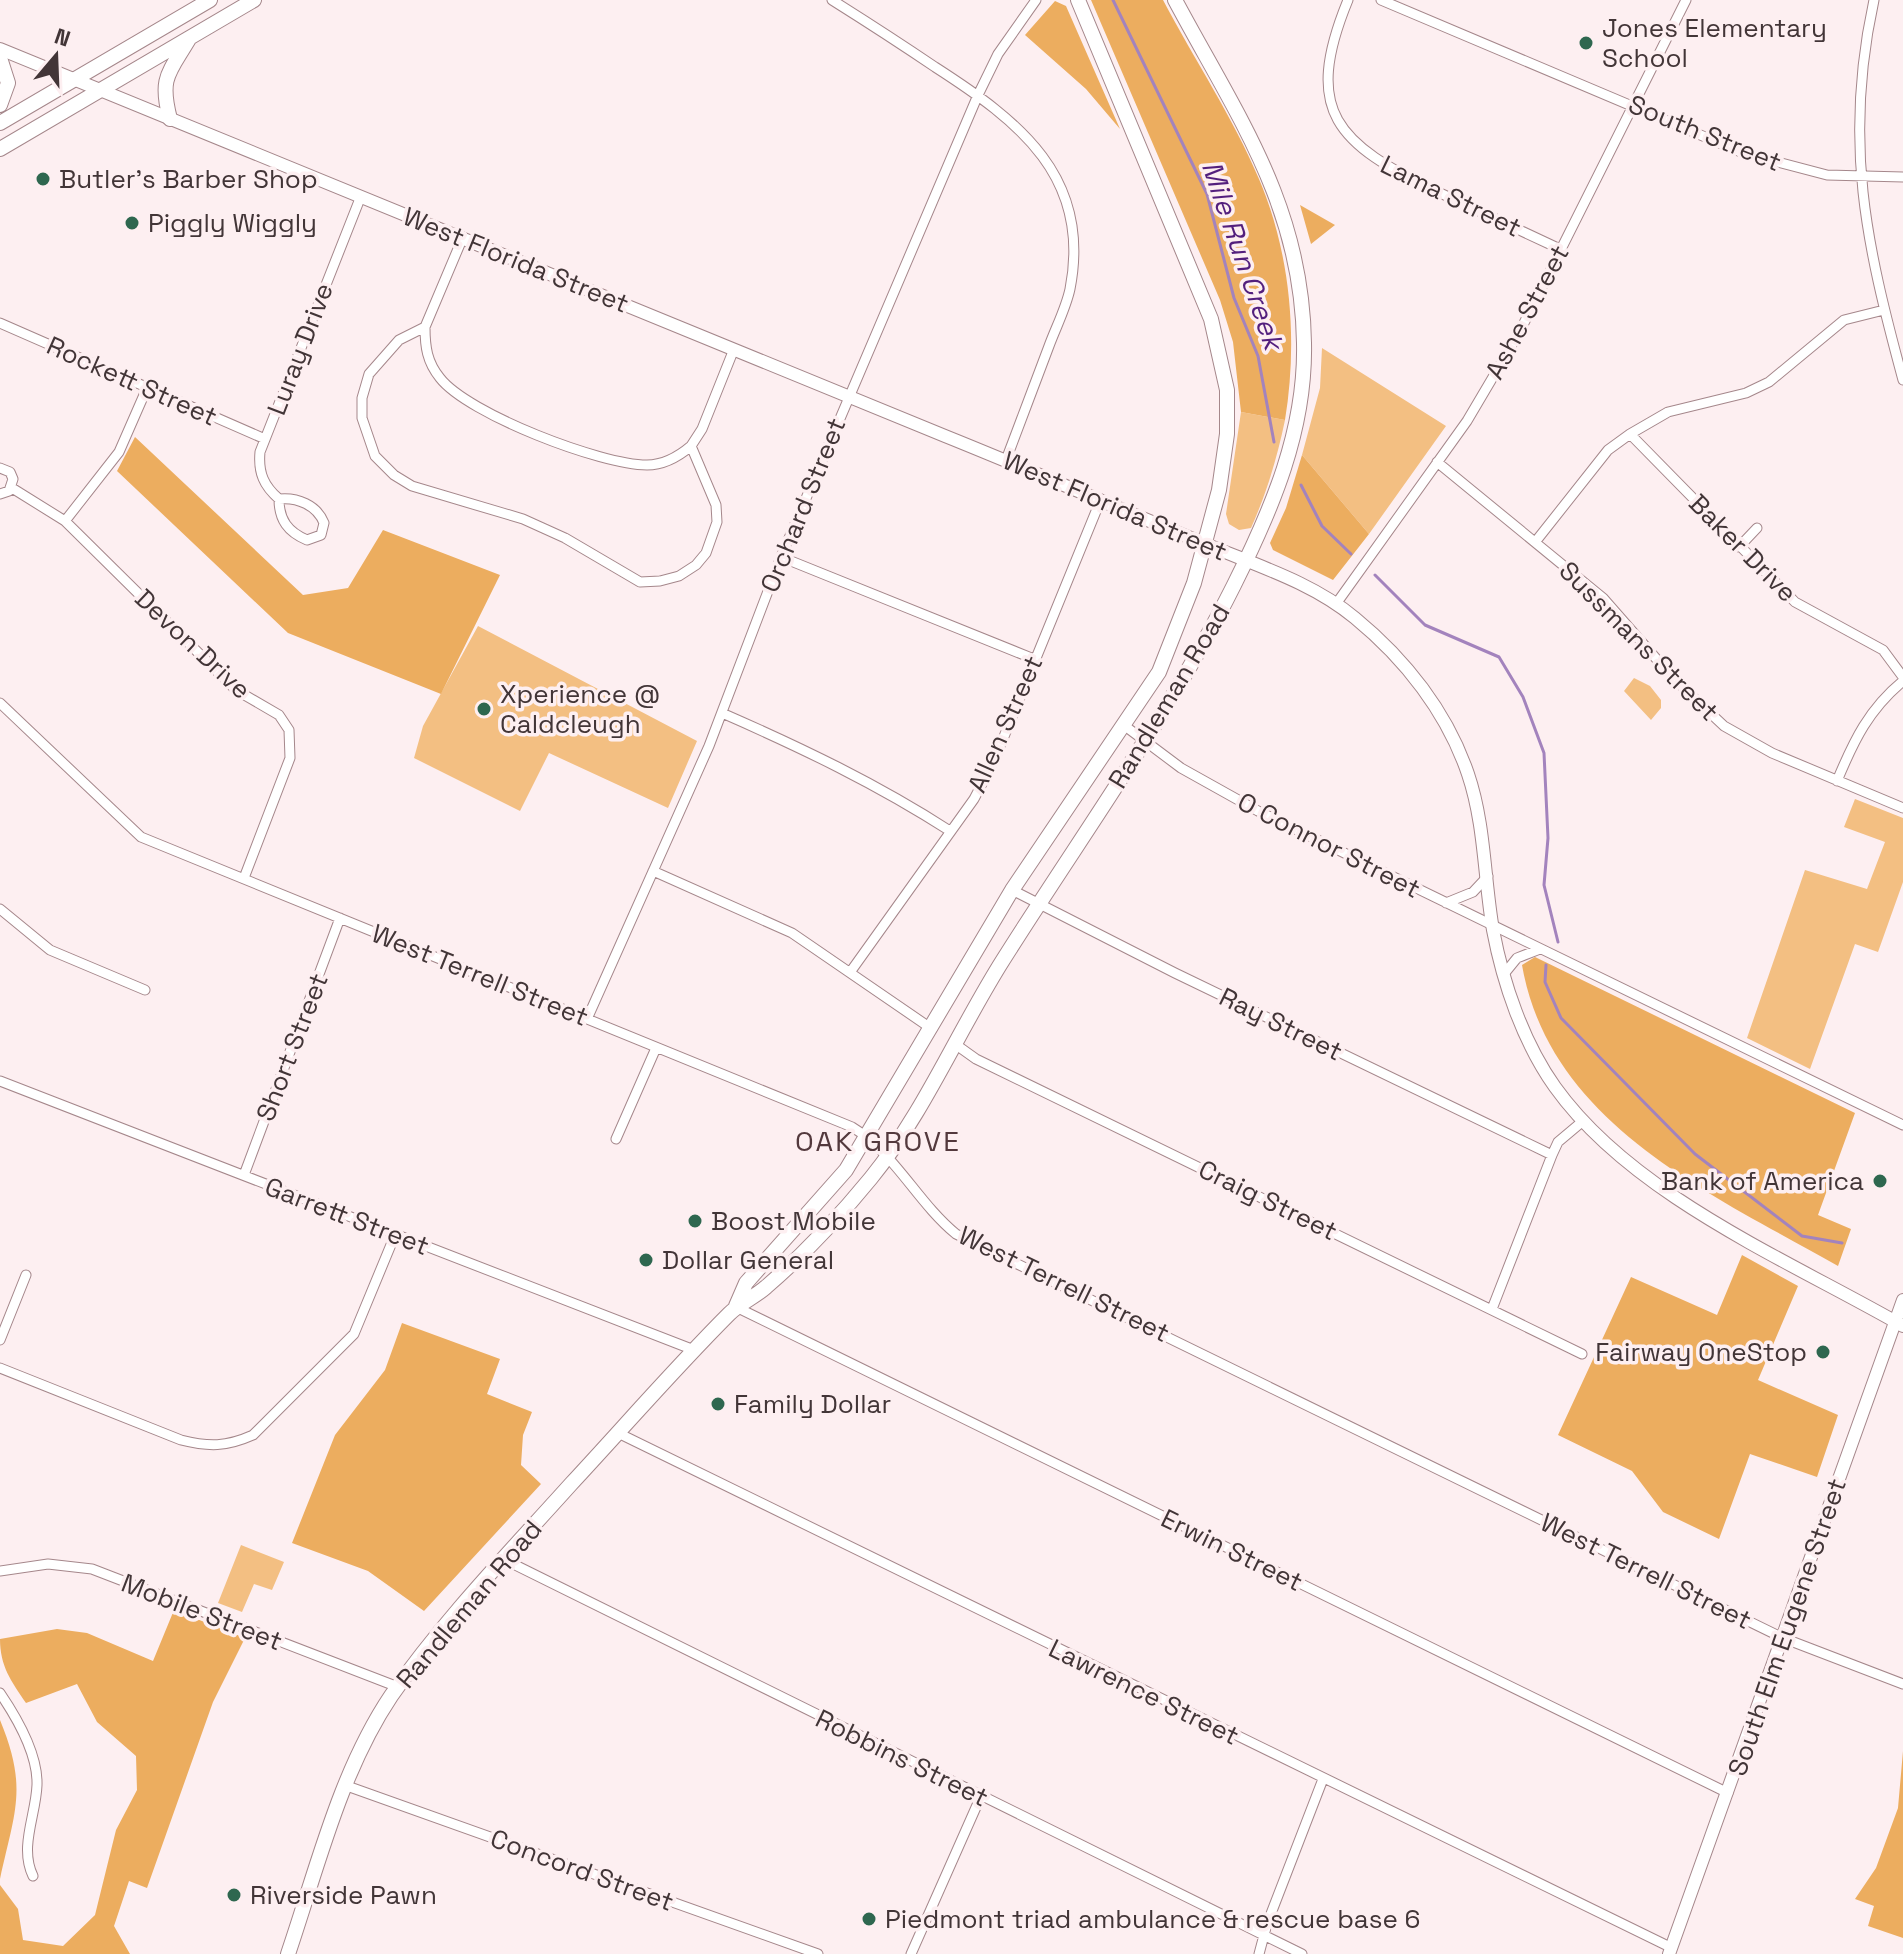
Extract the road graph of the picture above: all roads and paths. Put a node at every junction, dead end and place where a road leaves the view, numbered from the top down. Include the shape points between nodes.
1 (210, 0) edge
2 (254, 0) edge
3 (832, 0) edge
4 (1036, 0) edge
5 (1078, 0) edge
6 (1175, 0) edge
7 (1348, 0) edge
8 (1381, 0) edge
9 (1686, 0) edge
10 (1874, 0) edge
11 (191, 37) junction
12 (0, 49) edge
13 (0, 58) edge
14 (78, 80) junction
15 (100, 90) junction
16 (978, 95) junction
17 (1631, 103) junction
18 (0, 105) edge
19 (170, 119) junction
20 (0, 123) edge
21 (0, 149) edge
22 (1859, 175) junction
23 (1903, 177) edge
24 (361, 196) junction
25 (463, 237) junction
26 (1560, 249) junction
27 (1884, 310) junction
28 (0, 323) edge
29 (425, 327) junction
30 (734, 349) junction
31 (1903, 380) edge
32 (147, 388) junction
33 (848, 396) junction
34 (1630, 434) junction
35 (265, 439) junction
36 (691, 446) junction
37 (1006, 460) junction
38 (1437, 462) junction
39 (0, 468) edge
40 (12, 488) junction
41 (0, 494) edge
42 (279, 499) junction
43 (1101, 499) junction
44 (65, 521) junction
45 (1757, 528) dead end
46 (1536, 541) junction
47 (1203, 543) junction
48 (1739, 547) junction
49 (781, 557) junction
50 (1246, 560) junction
51 (1336, 604) junction
52 (1034, 659) junction
53 (1903, 679) edge
54 (0, 703) edge
55 (722, 713) junction
56 (1125, 726) junction
57 (1146, 743) junction
58 (1837, 781) junction
59 (1903, 808) edge
60 (950, 831) junction
61 (653, 871) junction
62 (1488, 876) junction
63 (244, 878) junction
64 (1012, 890) junction
65 (1446, 903) junction
66 (1037, 905) junction
67 (0, 909) edge
68 (340, 918) junction
69 (1493, 926) junction
70 (1540, 949) junction
71 (851, 971) junction
72 (1504, 974) junction
73 (145, 990) dead end
74 (587, 1019) junction
75 (932, 1029) junction
76 (955, 1044) junction
77 (656, 1048) junction
78 (0, 1081) edge
79 (1583, 1121) junction
80 (1903, 1125) edge
81 (868, 1137) junction
82 (616, 1139) dead end
83 (1552, 1155) junction
84 (886, 1156) junction
85 (244, 1175) junction
86 (395, 1235) junction
87 (26, 1275) dead end
88 (1903, 1300) edge
89 (736, 1307) junction
90 (1492, 1309) junction
91 (1899, 1323) edge
92 (0, 1340) edge
93 (694, 1350) junction
94 (1582, 1354) dead end
95 (0, 1368) edge
96 (618, 1433) junction
97 (503, 1559) junction
98 (0, 1571) edge
99 (1783, 1638) junction
100 (1903, 1684) edge
101 (398, 1687) junction
102 (0, 1693) edge
103 (1323, 1779) junction
104 (347, 1786) junction
105 (1728, 1793) junction
106 (981, 1796) junction
107 (33, 1876) dead end
108 (1264, 1936) junction
109 (1670, 1951) edge
110 (288, 1954) edge
111 (818, 1954) edge
112 (911, 1954) edge
113 (1259, 1954) edge
114 (1302, 1954) edge

1 - 14 main road
2 - 11 main road
3 - 16 street
4 - 16 street, Orchard Street via 1014,27
5 - 47 main road, Randleman Road via 1220,351 1227,434 1219,490
6 - 50 main road, Randleman Road via 1258,148 1276,191 1302,308 1303,362 1292,445 1265,525
7 - 26 street, Lama Street via 1328,54 1326,79 1340,125 1356,146 1390,169
8 - 17 street, South Street
9 - 17 street, Ashe Street
10 - 22 street via 1860,75
11 - 15 main road
11 - 19 main road via 165,79
12 - 14 main road, West Florida Street
13 - 18 main road via 8,83
14 - 15 main road, West Florida Street
14 - 20 main road
15 - 19 main road, West Florida Street
15 - 21 main road
16 - 33 street, Orchard Street
16 - 37 street via 1032,141 1051,166 1066,194 1073,227 1069,292
17 - 22 street, South Street via 1743,153 1827,175
17 - 26 street, Ashe Street
19 - 24 main road, West Florida Street
22 - 23 street, South Street
22 - 27 street
24 - 25 main road, West Florida Street
24 - 35 street, Luray Drive
25 - 29 street
25 - 30 main road, West Florida Street
26 - 38 street, Ashe Street via 1519,333
27 - 31 street
27 - 34 street via 1844,320 1769,382 1668,412
28 - 32 street, Rockett Street
29 - 36 street via 430,365 442,381 504,420 622,462 666,462
29 - 36 street via 380,357 362,398 362,418 375,456 412,486 523,519 640,582 660,581 696,565 717,522 716,505
30 - 33 main road, West Florida Street
30 - 36 street
32 - 35 street, Rockett Street
32 - 44 street via 119,452
33 - 37 main road, West Florida Street
33 - 49 street, Orchard Street
34 - 46 street via 1608,450
34 - 48 street, Baker Drive
35 - 42 street, Luray Drive via 260,474
37 - 43 main road, West Florida Street
38 - 46 street, Sussmans Street
38 - 51 street, Ashe Street
39 - 40 street, Devon Drive via 12,475
40 - 41 street
40 - 44 street, Devon Drive
42 - 42 street, Luray Drive via 279,513 288,528 307,540 321,535 324,523 314,509 299,500
43 - 47 main road, West Florida Street
43 - 52 street, Allen Street
44 - 63 street, Devon Drive via 236,690 279,715 289,730 290,758
45 - 48 street
46 - 58 street, Sussmans Street via 1603,598 1674,679 1724,726
47 - 50 main road, West Florida Street
47 - 56 main road, Randleman Road via 1179,627
48 - 53 street, Baker Drive via 1795,602 1883,650
49 - 52 street
49 - 55 street, Orchard Street
50 - 51 main road, West Florida Street
50 - 57 main road, Randleman Road
51 - 62 main road, West Florida Street via 1398,657 1433,702 1469,777
52 - 60 street, Allen Street via 994,761
53 - 58 street via 1871,710
54 - 63 street, West Terrell Street via 126,825 158,844
55 - 60 street via 819,755
55 - 61 street, Orchard Street
56 - 57 street, O Connor Street
56 - 64 main road, Randleman Road
57 - 65 street, O Connor Street via 1258,811
57 - 66 main road, Randleman Road
58 - 59 street, Sussmans Street
60 - 71 street, Allen Street
61 - 71 street via 792,933
61 - 74 street, Orchard Street
62 - 65 street via 1473,892
62 - 69 main road, West Florida Street
63 - 68 street, West Terrell Street
64 - 66 street, Ray Street
64 - 75 main road, Randleman Road
65 - 69 street, O Connor Street
66 - 76 main road, Randleman Road
66 - 83 street, Ray Street
67 - 73 street via 57,954
68 - 74 street, West Terrell Street
68 - 85 street, Short Street
69 - 70 street, O Connor Street
69 - 72 main road, West Florida Street
70 - 72 street via 1517,958
70 - 80 street, O Connor Street
71 - 75 street
72 - 79 main road, West Florida Street via 1532,1046
74 - 77 street, West Terrell Street
75 - 81 main road, Randleman Road
76 - 84 main road, Randleman Road
76 - 90 street, Craig Street via 976,1059
77 - 81 street, West Terrell Street
77 - 82 street
78 - 85 street, Garrett Street
79 - 83 street via 1558,1142
79 - 91 main road, West Florida Street via 1633,1169 1673,1196
81 - 84 street, West Terrell Street
81 - 89 main road, Randleman Road via 846,1170 746,1283
83 - 90 street
84 - 89 main road, Randleman Road via 804,1250 762,1291
84 - 99 street, West Terrell Street via 935,1217 956,1234
85 - 86 street, Garrett Street
86 - 93 street, Garrett Street
86 - 95 street via 354,1334 253,1435 231,1445 210,1448 181,1440
87 - 92 street
88 - 91 main road, South Elm Eugene Street
89 - 93 main road, Randleman Road
89 - 105 street, Erwin Street
90 - 94 street, Craig Street
91 - 99 main road, South Elm Eugene Street
93 - 96 main road, Randleman Road
96 - 97 main road, Randleman Road
96 - 103 street, Lawrence Street
97 - 101 main road, Randleman Road
97 - 106 street, Robbins Street
98 - 101 street, Mobile Street via 48,1564 92,1569
99 - 100 street, West Terrell Street
99 - 105 main road, South Elm Eugene Street
101 - 104 main road, Randleman Road
102 - 107 street via 14,1713 36,1771 35,1812 26,1848
103 - 108 street
103 - 109 street, Lawrence Street
104 - 110 main road, Randleman Road
104 - 111 street, Concord Street
105 - 109 main road, South Elm Eugene Street
106 - 108 street, Robbins Street
106 - 112 street
108 - 113 street
108 - 114 street, Robbins Street

